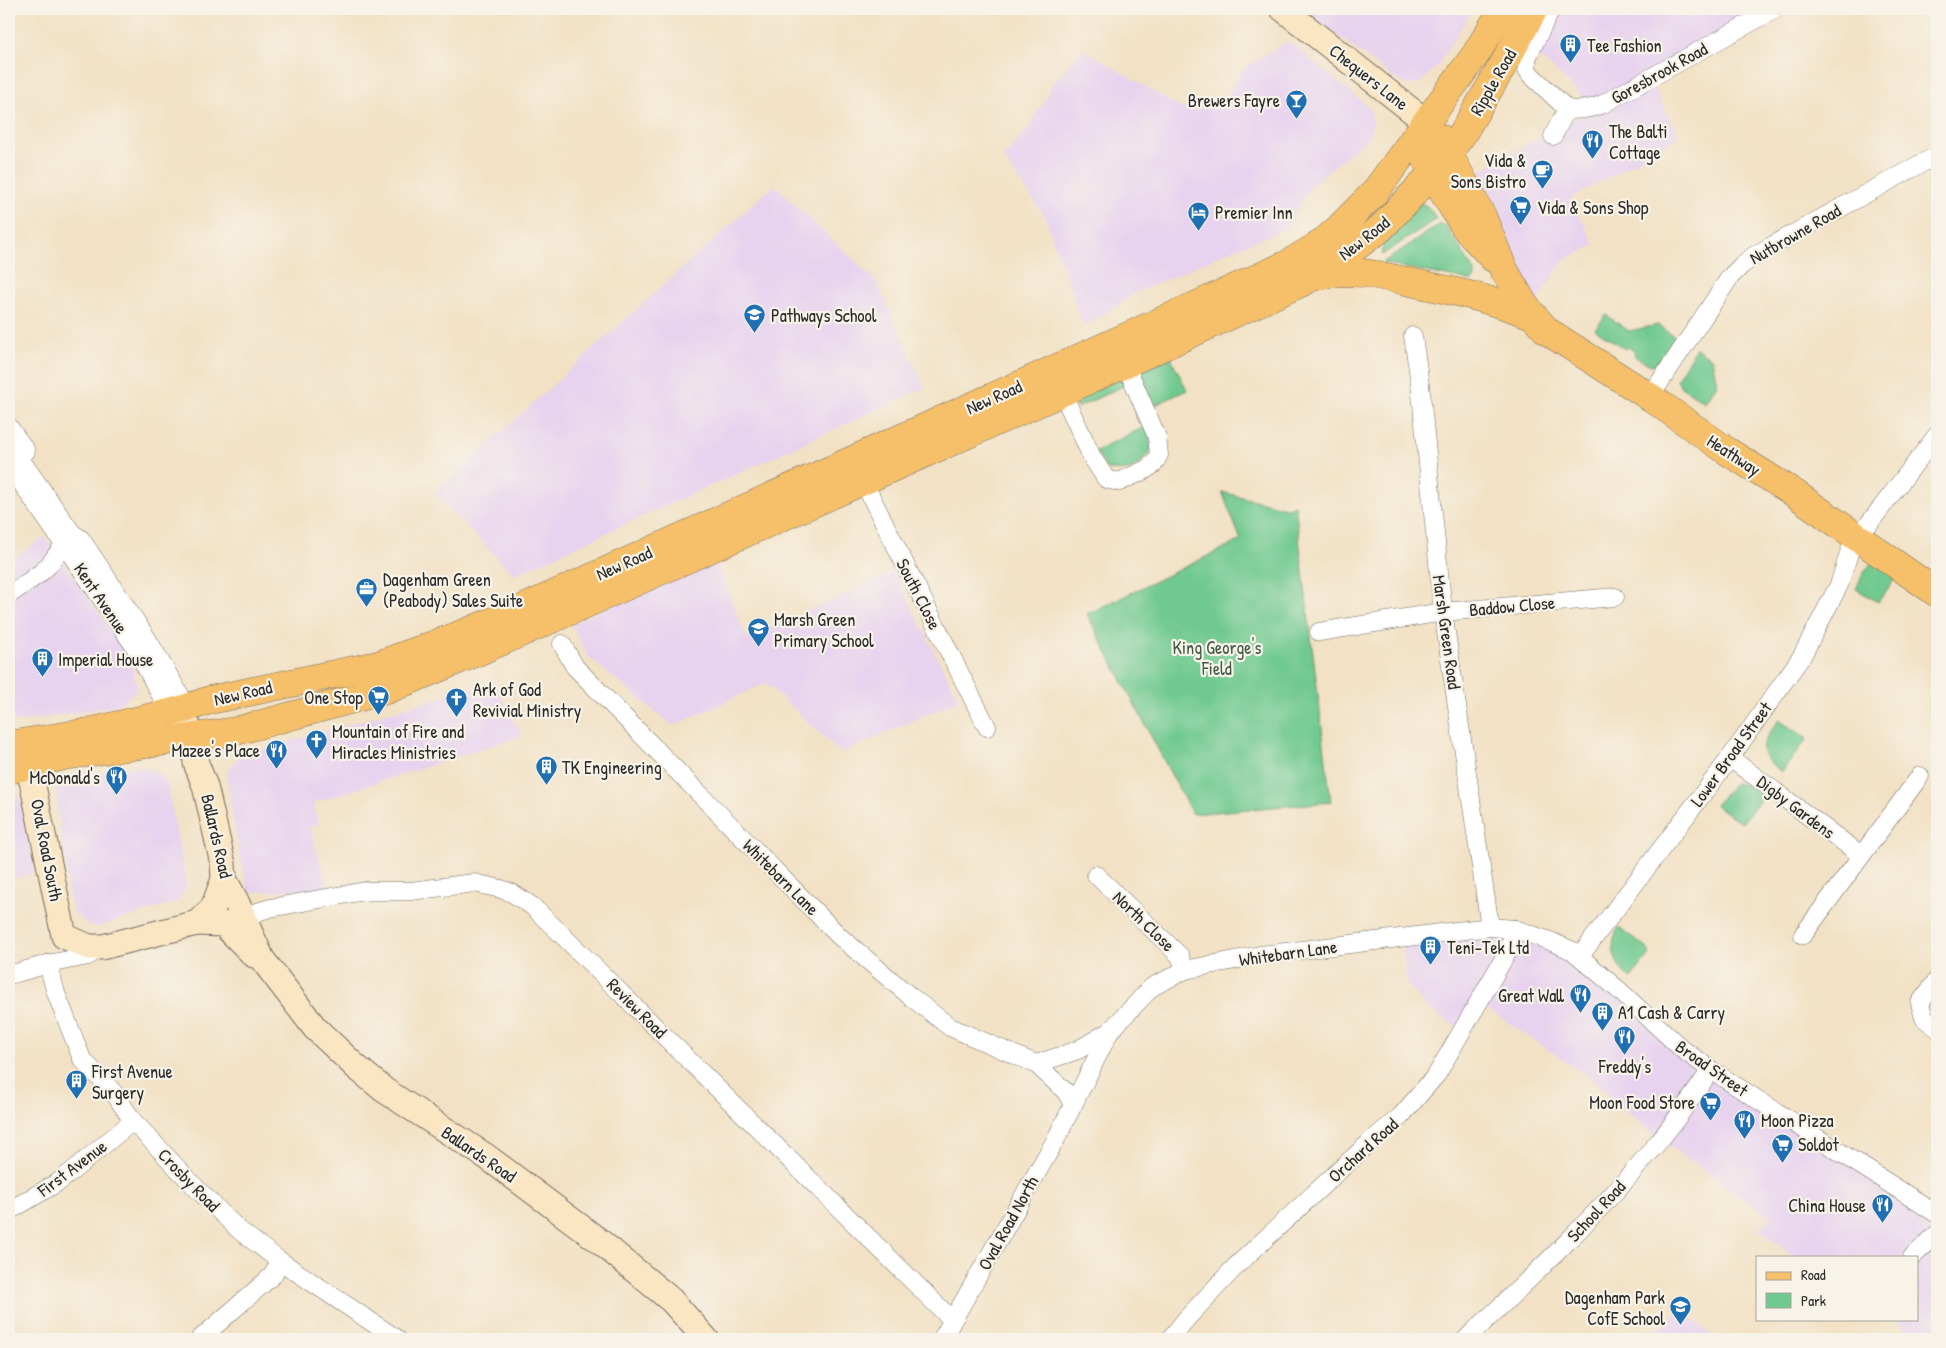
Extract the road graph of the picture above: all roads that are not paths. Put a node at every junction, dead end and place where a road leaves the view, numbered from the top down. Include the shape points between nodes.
1 (1283, 9) edge
2 (1503, 9) edge
3 (1534, 9) edge
4 (1551, 9) edge
5 (1775, 9) edge
6 (1567, 109) junction
7 (1426, 122) junction
8 (1553, 136) dead end
9 (1449, 152) junction
10 (1937, 156) edge
11 (1432, 174) junction
12 (1503, 268) junction
13 (1307, 280) junction
14 (1532, 315) junction
15 (1412, 336) dead end
16 (1121, 353) junction
17 (1057, 381) junction
18 (1650, 397) junction
19 (9, 427) edge
20 (1937, 435) edge
21 (9, 443) edge
22 (9, 465) edge
23 (858, 471) junction
24 (1859, 537) junction
25 (77, 542) junction
26 (1937, 592) edge
27 (9, 595) edge
28 (1615, 597) dead end
29 (1443, 612) junction
30 (1319, 632) dead end
31 (562, 644) dead end
32 (181, 710) junction
33 (987, 727) dead end
34 (193, 738) junction
35 (13, 757) edge
36 (1730, 758) junction
37 (1920, 776) dead end
38 (1861, 855) junction
39 (1096, 875) dead end
40 (224, 879) junction
41 (245, 919) junction
42 (197, 923) junction
43 (1490, 927) junction
44 (1515, 929) junction
45 (1803, 935) dead end
46 (64, 936) junction
47 (102, 947) junction
48 (1580, 956) junction
49 (262, 959) junction
50 (48, 964) junction
51 (1185, 970) junction
52 (9, 975) edge
53 (1937, 980) edge
54 (1937, 1028) edge
55 (1110, 1031) junction
56 (1036, 1064) junction
57 (1711, 1070) junction
58 (1074, 1105) junction
59 (133, 1121) junction
60 (9, 1212) edge
61 (1937, 1214) edge
62 (1937, 1234) edge
63 (1913, 1256) edge
64 (280, 1261) junction
65 (953, 1319) junction
66 (200, 1339) edge
67 (397, 1339) edge
68 (706, 1339) edge
69 (942, 1339) edge
70 (1170, 1339) edge
71 (1466, 1339) edge

1 - 7 main road, Chequers Lane
2 - 7 main road, Ripple Road via 1476,54
3 - 9 main road, Ripple Road
4 - 6 street via 1529,54 1527,69
5 - 6 street, Goresbrook Road via 1603,104 1589,109
6 - 8 street
7 - 9 main road, Chequers Lane
7 - 11 main road, Heathway via 1424,148
7 - 16 main road, New Road via 1374,193 1322,243
9 - 11 main road, New Road
9 - 12 main road, Heathway via 1487,227
10 - 18 street, Nutbrowne Road via 1742,265 1720,291
11 - 12 main road, Heathway via 1466,229
11 - 13 main road, New Road via 1381,228
12 - 14 main road, Heathway
13 - 14 main road, Heathway via 1337,272 1362,273 1480,296
13 - 16 main road, New Road
14 - 18 main road, Heathway via 1547,332
15 - 29 street, Marsh Green Road via 1420,384
16 - 17 main road, New Road
16 - 17 street via 1158,437 1159,455 1154,464 1119,482 1106,479 1092,457
17 - 23 main road, New Road
18 - 24 main road, Heathway
19 - 25 street, Kent Avenue via 80,526
20 - 24 street, Lower Broad Street
21 - 25 street, Kent Avenue
22 - 25 street, Kent Avenue
23 - 32 main road, New Road via 378,666 210,700
23 - 33 street, South Close
23 - 34 main road, New Road via 491,646 386,690 236,731
24 - 26 main road, Heathway
24 - 36 street, Lower Broad Street via 1851,547 1839,586 1802,656
25 - 27 street via 58,551 47,567
25 - 32 street, Kent Avenue via 148,640 183,700
28 - 29 street, Baddow Close
29 - 30 street, Baddow Close
29 - 43 street, Marsh Green Road
31 - 56 street, Whitebarn Lane via 575,667 839,936 950,1027
32 - 34 main road
32 - 35 main road, New Road via 90,732
34 - 35 main road, New Road via 64,756
34 - 40 main road, Ballards Road
35 - 46 main road, Oval Road South via 36,794
36 - 38 street, Digby Gardens
36 - 48 street, Lower Broad Street
37 - 38 street
38 - 45 street
39 - 51 street, North Close via 1180,956
40 - 41 main road, Ballards Road
40 - 42 main road via 213,908
41 - 49 main road, Ballards Road
41 - 65 street, Review Road via 270,908 365,891 411,891 474,883 512,893 532,906 562,934
42 - 47 main road
42 - 49 main road, Ballards Road via 223,924 252,954
43 - 44 street, Broad Street
43 - 51 street, Whitebarn Lane via 1260,955
44 - 48 street, Broad Street
44 - 70 street, Orchard Road via 1507,953 1437,1074 1408,1109 1236,1266
46 - 47 main road via 90,947
46 - 50 street via 64,950
47 - 50 street via 88,956
48 - 57 street, Broad Street via 1682,1049
49 - 68 main road, Ballards Road via 316,1028 355,1066 384,1090 487,1157 598,1240 671,1300
50 - 52 street
50 - 59 street, Crosby Road via 82,1059 114,1093
51 - 55 street, Whitebarn Lane via 1152,987
53 - 54 street via 1920,1003 1924,1018
55 - 56 street, Whitebarn Lane via 1078,1050
55 - 58 street, Whitebarn Lane
56 - 58 street, Whitebarn Lane via 1066,1092
57 - 61 street, Broad Street
57 - 71 street, School Road via 1660,1140 1616,1191 1570,1240
58 - 65 street, Oval Road North
59 - 60 street, First Avenue via 60,1181
59 - 64 street, Crosby Road via 240,1230
62 - 63 street
64 - 66 street via 273,1275
64 - 67 street, Crosby Road
65 - 69 street, Oval Road North

